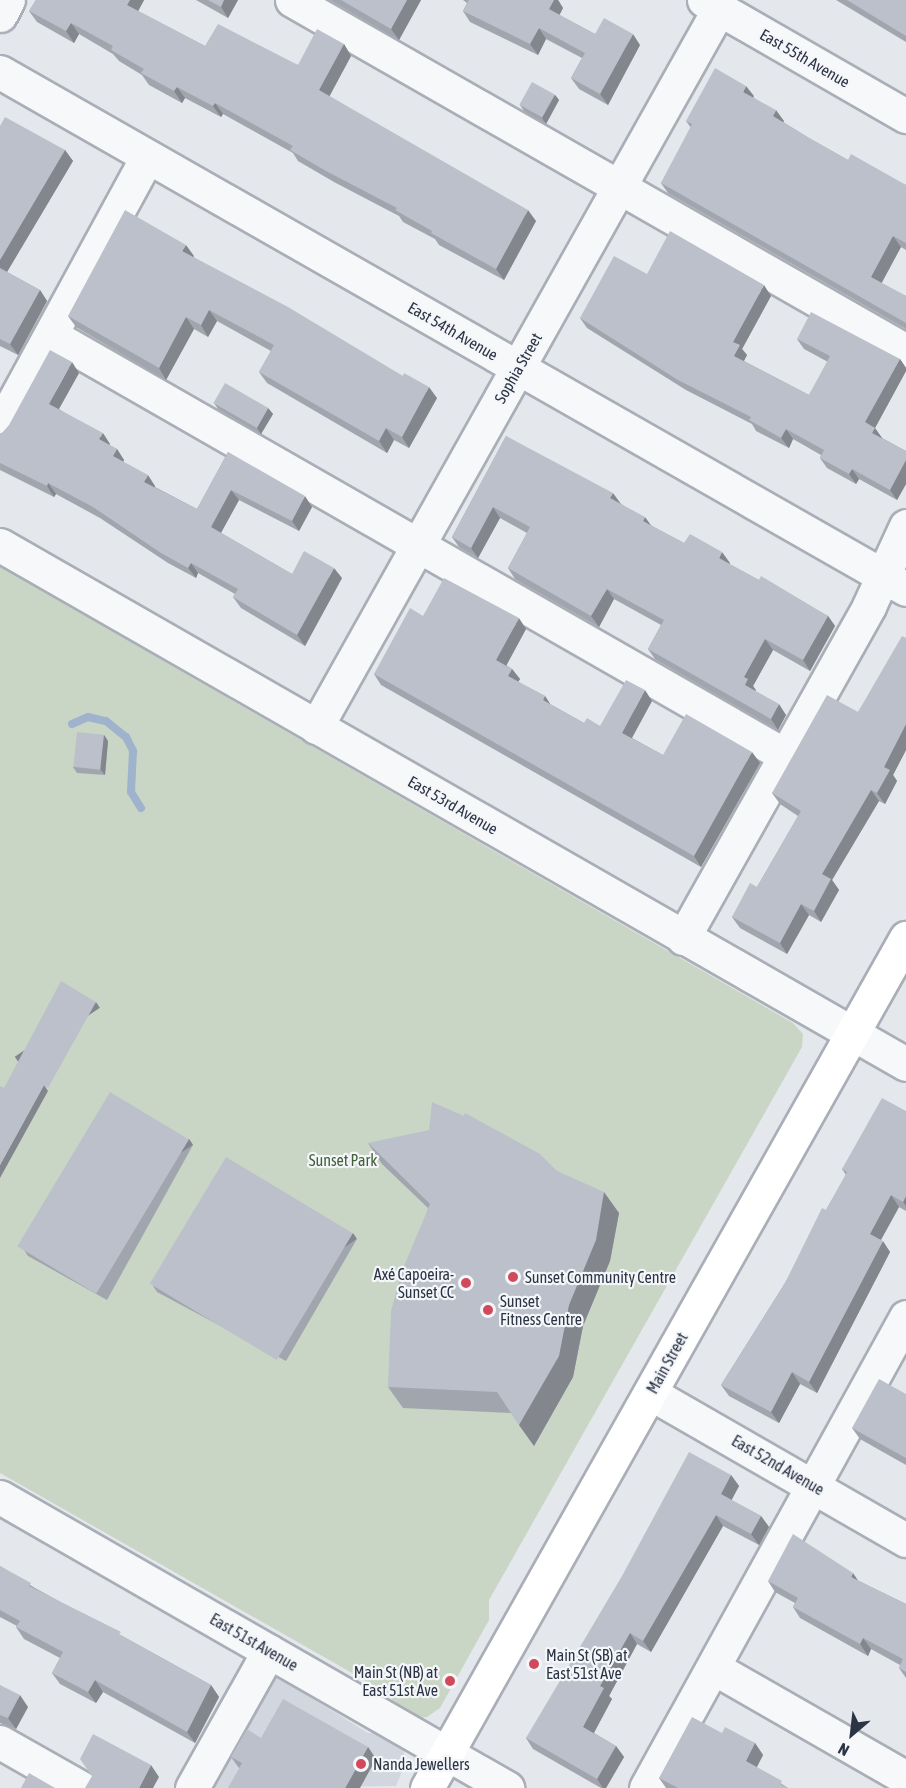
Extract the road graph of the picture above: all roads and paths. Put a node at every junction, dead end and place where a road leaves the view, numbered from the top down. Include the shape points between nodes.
1 (8, 0) edge
2 (292, 0) edge
3 (711, 4) edge
4 (0, 15) edge
5 (0, 72) edge
6 (906, 116) edge
7 (147, 157) junction
8 (620, 188) junction
9 (51, 335) junction
10 (906, 351) edge
11 (519, 368) junction
12 (0, 427) edge
13 (906, 526) edge
14 (0, 545) edge
15 (419, 546) junction
16 (894, 582) edge
17 (316, 727) junction
18 (786, 756) junction
19 (683, 938) junction
20 (906, 938) edge
21 (852, 1034) junction
22 (906, 1064) edge
23 (906, 1317) edge
24 (650, 1393) junction
25 (813, 1485) junction
26 (0, 1497) edge
27 (906, 1540) edge
28 (269, 1651) junction
29 (714, 1668) junction
30 (0, 1742) edge
31 (447, 1753) junction
32 (906, 1778) edge
33 (81, 1788) edge
34 (192, 1788) edge
35 (427, 1788) edge
36 (507, 1788) edge
37 (646, 1788) edge

1 - 4 street
2 - 8 street
3 - 6 street, East 55th Avenue
3 - 8 street, Sophia Street
5 - 7 street, East 54th Avenue
7 - 9 street
7 - 11 street, East 54th Avenue
8 - 10 street
8 - 11 street, Sophia Street
9 - 12 street
9 - 15 street
11 - 15 street, Sophia Street
11 - 16 street, East 54th Avenue
13 - 16 street
14 - 17 street, East 53rd Avenue
15 - 17 street, Sophia Street
15 - 18 street
16 - 18 street
17 - 19 street, East 53rd Avenue
18 - 19 street
19 - 21 street, East 53rd Avenue
20 - 21 main road, Main Street
21 - 22 street, East 53rd Avenue
21 - 24 main road, Main Street
23 - 25 street
24 - 25 street, East 52nd Avenue
24 - 31 main road, Main Street
25 - 27 street, East 52nd Avenue
25 - 29 street
26 - 28 street, East 51st Avenue
28 - 31 street, East 51st Avenue
28 - 34 street
29 - 32 street
29 - 37 street
30 - 33 street
31 - 35 main road, Main Street
31 - 36 street, East 51st Avenue

